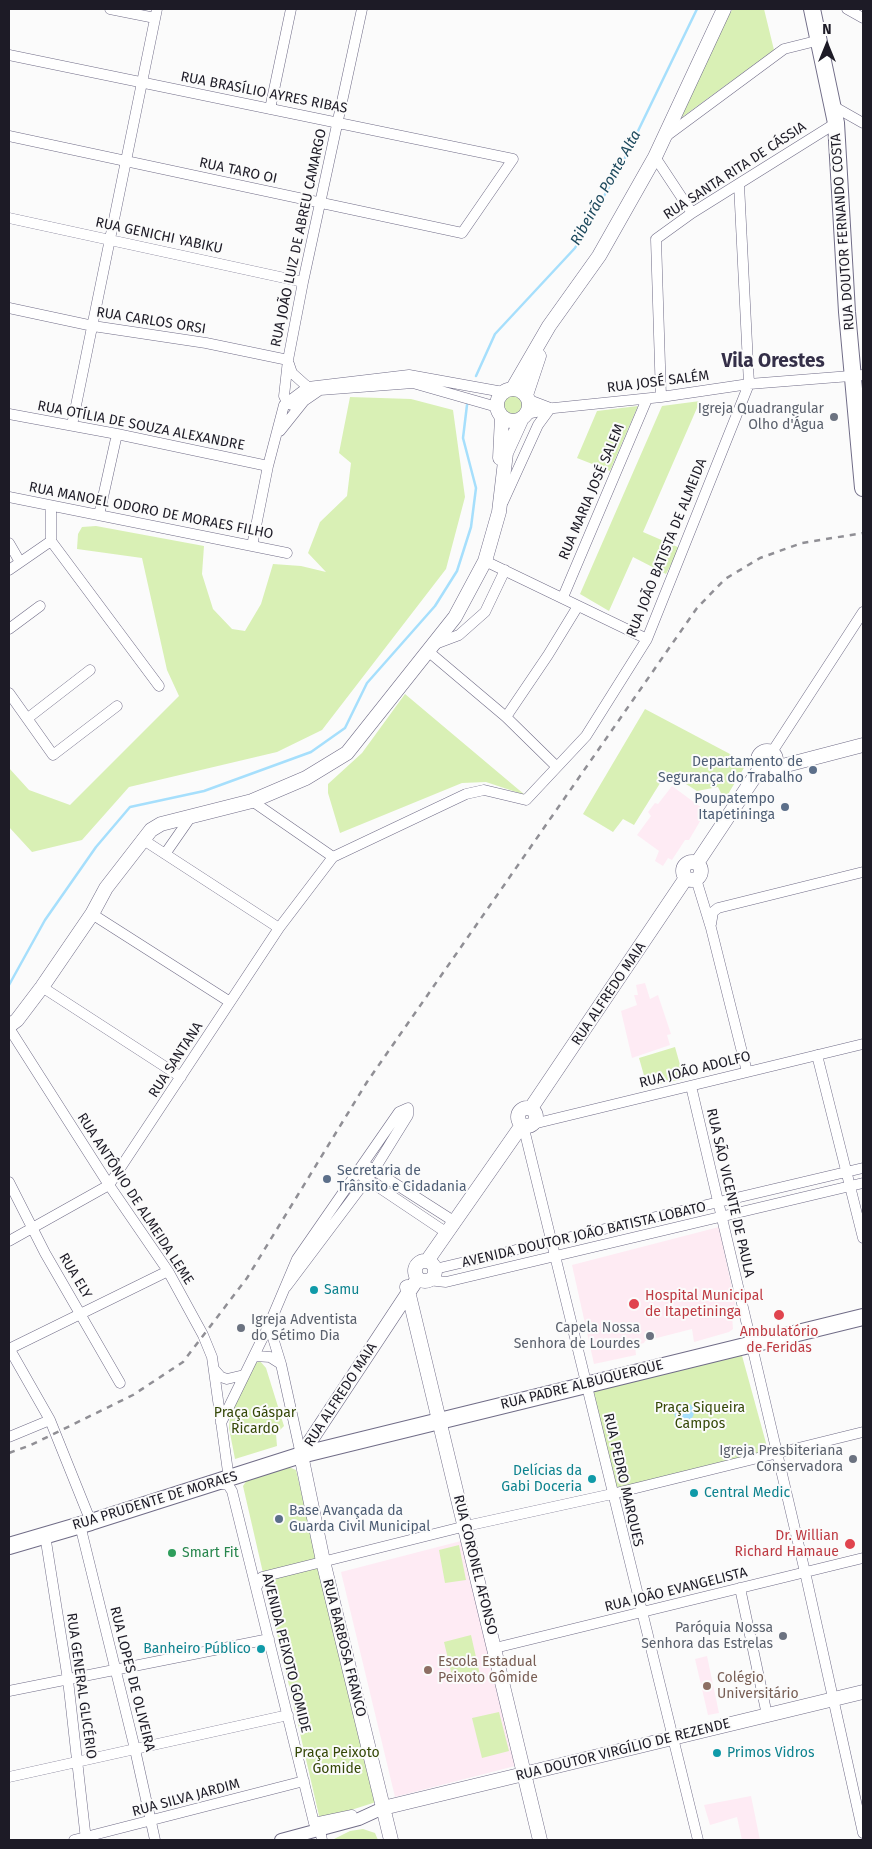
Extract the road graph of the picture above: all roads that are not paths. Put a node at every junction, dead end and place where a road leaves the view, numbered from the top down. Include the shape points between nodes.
1 (110, 9) edge
2 (291, 9) edge
3 (362, 9) edge
4 (724, 9) edge
5 (812, 9) edge
6 (846, 9) edge
7 (156, 13) edge
8 (863, 18) edge
9 (820, 40) junction
10 (9, 55) edge
11 (140, 82) junction
12 (833, 106) junction
13 (270, 109) junction
14 (338, 122) junction
15 (836, 123) junction
16 (863, 123) edge
17 (9, 136) edge
18 (664, 138) junction
19 (655, 156) junction
20 (125, 161) junction
21 (739, 184) junction
22 (320, 202) junction
23 (692, 213) junction
24 (9, 218) edge
25 (462, 233) joint
26 (109, 239) junction
27 (303, 282) junction
28 (9, 308) edge
29 (93, 326) junction
30 (549, 326) junction
31 (288, 360) junction
32 (859, 375) edge
33 (749, 384) junction
34 (508, 390) junction
35 (304, 396) junction
36 (661, 397) junction
37 (527, 398) junction
38 (646, 399) junction
39 (286, 402) junction
40 (860, 402) edge
41 (551, 409) junction
42 (499, 412) junction
43 (9, 414) edge
44 (524, 416) junction
45 (72, 425) junction
46 (117, 434) junction
47 (275, 438) junction
48 (268, 466) junction
49 (863, 488) edge
50 (9, 497) edge
51 (51, 506) junction
52 (99, 515) junction
53 (497, 515) junction
54 (51, 541) junction
55 (9, 543) edge
56 (252, 546) junction
57 (287, 552) dead end
58 (485, 561) junction
59 (20, 562) junction
60 (9, 570) edge
61 (505, 570) junction
62 (563, 597) junction
63 (40, 606) dead end
64 (578, 606) junction
65 (863, 612) edge
66 (9, 629) edge
67 (646, 639) junction
68 (432, 648) junction
69 (90, 670) dead end
70 (159, 686) dead end
71 (9, 693) edge
72 (117, 706) dead end
73 (506, 716) junction
74 (28, 718) junction
75 (863, 745) edge
76 (772, 752) joint
77 (557, 767) junction
78 (766, 768) junction
79 (252, 801) junction
80 (190, 818) junction
81 (142, 839) junction
82 (165, 854) junction
83 (333, 857) junction
84 (863, 872) edge
85 (691, 879) junction
86 (701, 895) junction
87 (725, 906) junction
88 (92, 914) junction
89 (279, 928) junction
90 (711, 928) junction
91 (42, 986) junction
92 (230, 1002) junction
93 (9, 1027) edge
94 (863, 1044) edge
95 (817, 1055) junction
96 (747, 1072) junction
97 (181, 1077) junction
98 (691, 1086) junction
99 (526, 1125) junction
100 (363, 1163) junction
101 (863, 1168) edge
102 (374, 1170) junction
103 (847, 1172) junction
104 (357, 1173) junction
105 (367, 1180) junction
106 (9, 1182) edge
107 (863, 1183) edge
108 (109, 1185) junction
109 (851, 1186) junction
110 (718, 1203) junction
111 (721, 1217) junction
112 (451, 1227) junction
113 (32, 1228) junction
114 (863, 1238) edge
115 (9, 1241) edge
116 (551, 1242) junction
117 (555, 1256) junction
118 (168, 1272) junction
119 (420, 1276) junction
120 (286, 1287) junction
121 (81, 1314) junction
122 (863, 1317) edge
123 (269, 1325) junction
124 (744, 1346) junction
125 (9, 1349) edge
126 (254, 1356) junction
127 (281, 1364) junction
128 (214, 1369) junction
129 (244, 1375) junction
130 (120, 1383) dead end
131 (586, 1383) junction
132 (50, 1420) junction
133 (439, 1420) junction
134 (221, 1423) junction
135 (863, 1432) edge
136 (9, 1437) edge
137 (776, 1452) junction
138 (301, 1455) junction
139 (230, 1482) junction
140 (612, 1494) junction
141 (86, 1524) junction
142 (466, 1526) junction
143 (45, 1535) junction
144 (9, 1546) edge
145 (863, 1558) edge
146 (323, 1561) junction
147 (250, 1565) junction
148 (805, 1572) junction
149 (262, 1577) junction
150 (256, 1588) junction
151 (740, 1588) junction
152 (640, 1613) junction
153 (269, 1638) junction
154 (495, 1648) junction
155 (116, 1669) junction
156 (68, 1680) junction
157 (9, 1691) edge
158 (863, 1692) edge
159 (834, 1699) junction
160 (288, 1715) junction
161 (767, 1715) junction
162 (672, 1738) junction
163 (136, 1750) junction
164 (78, 1762) junction
165 (525, 1774) junction
166 (9, 1777) edge
167 (304, 1781) junction
168 (382, 1809) junction
169 (151, 1822) junction
170 (319, 1831) edge
171 (863, 1833) edge
172 (86, 1839) edge
173 (74, 1840) edge
174 (155, 1840) edge
175 (281, 1840) edge
176 (391, 1840) edge
177 (540, 1840) edge
178 (698, 1840) edge

1 - 7 street
2 - 13 street
3 - 14 street, RUA JOÃO LUIZ DE ABREU CAMARGO
4 - 18 main road
5 - 9 main road, RUA DOUTOR FERNANDO COSTA
6 - 8 street
7 - 11 street
9 - 12 main road, RUA DOUTOR FERNANDO COSTA
9 - 18 street via 784,49
10 - 11 street, RUA BRASÍLIO AYRES RIBAS
11 - 13 street, RUA BRASÍLIO AYRES RIBAS
11 - 20 street
12 - 15 main road, RUA DOUTOR FERNANDO COSTA
12 - 16 street
13 - 14 street, RUA BRASÍLIO AYRES RIBAS
14 - 22 street, RUA JOÃO LUIZ DE ABREU CAMARGO
14 - 25 street, RUA BRASÍLIO AYRES RIBAS via 513,159
15 - 21 street, RUA SANTA RITA DE CÁSSIA
15 - 32 main road, RUA DOUTOR FERNANDO COSTA via 847,312
17 - 20 street, RUA TARO OI
18 - 19 main road
19 - 23 street
19 - 30 main road via 599,256
20 - 22 street, RUA TARO OI
20 - 26 street
21 - 23 street, RUA SANTA RITA DE CÁSSIA
21 - 33 street, RUA JOÃO BATISTA DE ALMEIDA
22 - 25 street, RUA TARO OI
22 - 27 street, RUA JOÃO LUIZ DE ABREU CAMARGO
23 - 36 street, RUA SANTA RITA DE CÁSSIA via 656,239
24 - 26 street, RUA GENICHI YABIKU
26 - 27 street, RUA GENICHI YABIKU
26 - 29 street
27 - 31 street, RUA JOÃO LUIZ DE ABREU CAMARGO
28 - 29 street, RUA CARLOS ORSI
29 - 31 street, RUA CARLOS ORSI via 206,343
29 - 45 street
30 - 34 main road
30 - 37 main road
31 - 35 street, RUA JOÃO LUIZ DE ABREU CAMARGO
31 - 39 street, RUA JOÃO LUIZ DE ABREU CAMARGO
32 - 33 street, RUA JOSÉ SALÉM
32 - 40 main road, RUA DOUTOR FERNANDO COSTA
33 - 36 street, RUA JOSÉ SALÉM
33 - 67 street, RUA JOÃO BATISTA DE ALMEIDA
34 - 35 street via 409,375
34 - 37 main road
34 - 42 main road via 497,402
35 - 39 street
35 - 42 street via 320,390 413,383
35 - 47 street, RUA JOÃO LUIZ DE ABREU CAMARGO
36 - 38 street, RUA JOSÉ SALÉM
37 - 41 street
37 - 44 main road
38 - 41 street, RUA JOSÉ SALÉM
38 - 62 street, RUA MARIA JOSÉ SALEM
39 - 47 street, RUA JOÃO LUIZ DE ABREU CAMARGO
40 - 49 main road, RUA DOUTOR FERNANDO COSTA
41 - 44 street, RUA JOSÉ SALÉM
41 - 53 street via 538,425
42 - 44 main road via 512,421
42 - 53 main road
43 - 45 street, RUA OTÍLIA DE SOUZA ALEXANDRE
44 - 53 main road via 506,453
45 - 46 street, RUA OTÍLIA DE SOUZA ALEXANDRE
46 - 48 street, RUA OTÍLIA DE SOUZA ALEXANDRE
46 - 52 street
47 - 48 street, RUA JOÃO LUIZ DE ABREU CAMARGO
48 - 56 street, RUA JOÃO LUIZ DE ABREU CAMARGO
50 - 51 street, RUA MANOEL ODORO DE MORAES FILHO
51 - 52 street, RUA MANOEL ODORO DE MORAES FILHO
51 - 54 street
52 - 56 street, RUA MANOEL ODORO DE MORAES FILHO
53 - 58 main road
54 - 59 street
54 - 70 street
55 - 59 street
56 - 57 street, RUA MANOEL ODORO DE MORAES FILHO
58 - 61 street
58 - 68 main road via 455,617
59 - 60 street
61 - 62 street
61 - 68 street via 485,612 459,635
62 - 64 street
63 - 66 street
64 - 67 street
64 - 73 street
65 - 76 street
67 - 77 street, RUA JOÃO BATISTA DE ALMEIDA via 586,736
68 - 73 street
68 - 79 main road via 348,753 306,778
69 - 74 street
71 - 74 street
72 - 74 street via 53,755
73 - 77 street
75 - 78 main road
76 - 78 main road via 759,755 758,763
77 - 83 street, RUA JOÃO BATISTA DE ALMEIDA via 526,800 484,790 466,794
78 - 85 main road, RUA ALFREDO MAIA via 697,863 691,861 684,866 683,871
79 - 80 main road
79 - 83 street
80 - 81 main road via 161,824
80 - 82 street
81 - 82 street
81 - 88 main road via 106,888
82 - 89 street
83 - 89 street, RUA SANTANA
84 - 87 street
85 - 86 street
85 - 99 main road, RUA ALFREDO MAIA via 531,1108 536,1114
86 - 87 street
86 - 90 street
87 - 90 street via 714,911
88 - 91 main road
88 - 92 street
89 - 92 street, RUA SANTANA
90 - 96 street
91 - 93 main road
91 - 97 street
92 - 97 street, RUA SANTANA
93 - 108 street, RUA ANTÔNIO DE ALMEIDA LEME
94 - 95 street, RUA JOÃO ADOLFO
95 - 96 street, RUA JOÃO ADOLFO
95 - 103 street
96 - 98 street, RUA JOÃO ADOLFO
97 - 108 street, RUA SANTANA
98 - 99 street, RUA JOÃO ADOLFO
98 - 110 street, RUA SÃO VICENTE DE PAULA
99 - 112 main road
99 - 116 street, RUA PEDRO MARQUES
100 - 102 street
100 - 102 street via 399,1112 408,1108 408,1115
100 - 104 street
101 - 103 street, AVENIDA DOUTOR JOÃO BATISTA LOBATO
102 - 105 street
102 - 112 street
103 - 109 street
103 - 110 street, AVENIDA DOUTOR JOÃO BATISTA LOBATO
104 - 105 street
104 - 120 street via 297,1259
105 - 112 street
105 - 120 street
106 - 113 street, RUA ELY
107 - 109 street, AVENIDA DOUTOR JOÃO BATISTA LOBATO
108 - 113 street, RUA SANTANA
108 - 118 street, RUA ANTÔNIO DE ALMEIDA LEME
109 - 111 street, AVENIDA DOUTOR JOÃO BATISTA LOBATO
109 - 114 street
110 - 111 street, RUA SÃO VICENTE DE PAULA
110 - 116 street, AVENIDA DOUTOR JOÃO BATISTA LOBATO
111 - 117 street, AVENIDA DOUTOR JOÃO BATISTA LOBATO
111 - 124 street, RUA SÃO VICENTE DE PAULA
112 - 119 main road
113 - 115 street, RUA SANTANA
113 - 121 street, RUA ELY
116 - 117 street, RUA PEDRO MARQUES
116 - 119 street, AVENIDA DOUTOR JOÃO BATISTA LOBATO
117 - 119 street, AVENIDA DOUTOR JOÃO BATISTA LOBATO via 446,1282
117 - 131 street, RUA PEDRO MARQUES
118 - 121 street
118 - 128 street, RUA ANTÔNIO DE ALMEIDA LEME via 207,1343
119 - 133 main road, RUA CORONEL AFONSO
119 - 138 main road, RUA ALFREDO MAIA
120 - 123 street
121 - 125 street
121 - 130 street, RUA ELY
122 - 124 main road, RUA PADRE ALBUQUERQUE
123 - 126 street
123 - 127 street
124 - 131 main road, RUA PADRE ALBUQUERQUE
124 - 137 street, RUA SÃO VICENTE DE PAULA
125 - 132 street, RUA LOPES DE OLIVEIRA
126 - 127 street via 270,1357
126 - 129 street
127 - 138 street
128 - 129 street via 227,1379
128 - 134 street, RUA ANTÔNIO DE ALMEIDA LEME
129 - 134 street
131 - 133 main road, RUA PADRE ALBUQUERQUE
131 - 140 street, RUA PEDRO MARQUES
132 - 136 street
132 - 141 street, RUA LOPES DE OLIVEIRA
133 - 138 main road, RUA PADRE ALBUQUERQUE
133 - 142 main road, RUA CORONEL AFONSO
134 - 139 street, AVENIDA PEIXOTO GOMIDE
135 - 137 street
137 - 140 street
137 - 148 street, RUA SÃO VICENTE DE PAULA
138 - 139 main road, RUA PRUDENTE DE MORAES
138 - 146 main road, RUA BARBOSA FRANCO
139 - 141 main road, RUA PRUDENTE DE MORAES
139 - 147 street, AVENIDA PEIXOTO GOMIDE
140 - 142 street
140 - 152 street, RUA PEDRO MARQUES
141 - 143 main road, RUA PRUDENTE DE MORAES
141 - 155 street, RUA LOPES DE OLIVEIRA
142 - 146 street
142 - 154 main road, RUA CORONEL AFONSO
143 - 144 main road, RUA PRUDENTE DE MORAES
143 - 156 street, RUA GENERAL GLICÉRIO
145 - 148 street, RUA JOÃO EVANGELISTA
146 - 149 street
146 - 168 main road, RUA BARBOSA FRANCO
147 - 149 street
147 - 150 street, AVENIDA PEIXOTO GOMIDE
148 - 151 street, RUA JOÃO EVANGELISTA
148 - 159 street, RUA SÃO VICENTE DE PAULA
149 - 150 street
150 - 153 street, AVENIDA PEIXOTO GOMIDE
151 - 152 street, RUA JOÃO EVANGELISTA
151 - 161 street
152 - 154 street, RUA JOÃO EVANGELISTA
152 - 162 street, RUA PEDRO MARQUES
153 - 155 street
153 - 160 street, AVENIDA PEIXOTO GOMIDE
154 - 165 main road, RUA CORONEL AFONSO
155 - 156 street
155 - 163 street, RUA LOPES DE OLIVEIRA
156 - 157 street
156 - 164 street, RUA GENERAL GLICÉRIO
158 - 159 main road, RUA DOUTOR VIRGÍLIO DE REZENDE
159 - 161 main road, RUA DOUTOR VIRGÍLIO DE REZENDE
159 - 171 street, RUA SÃO VICENTE DE PAULA
160 - 163 street
160 - 167 street, AVENIDA PEIXOTO GOMIDE
161 - 162 main road, RUA DOUTOR VIRGÍLIO DE REZENDE
162 - 165 main road, RUA DOUTOR VIRGÍLIO DE REZENDE
162 - 178 street, RUA PEDRO MARQUES
163 - 164 street
163 - 169 street, RUA LOPES DE OLIVEIRA
164 - 166 street
164 - 172 street, RUA GENERAL GLICÉRIO
165 - 168 main road, RUA DOUTOR VIRGÍLIO DE REZENDE
165 - 177 main road, RUA CORONEL AFONSO
167 - 169 street, RUA SILVA JARDIM
167 - 170 street, AVENIDA PEIXOTO GOMIDE
168 - 170 street
168 - 176 main road, RUA BARBOSA FRANCO
169 - 172 street, RUA SILVA JARDIM
169 - 174 street, RUA LOPES DE OLIVEIRA
170 - 175 street
172 - 173 street, RUA SILVA JARDIM

